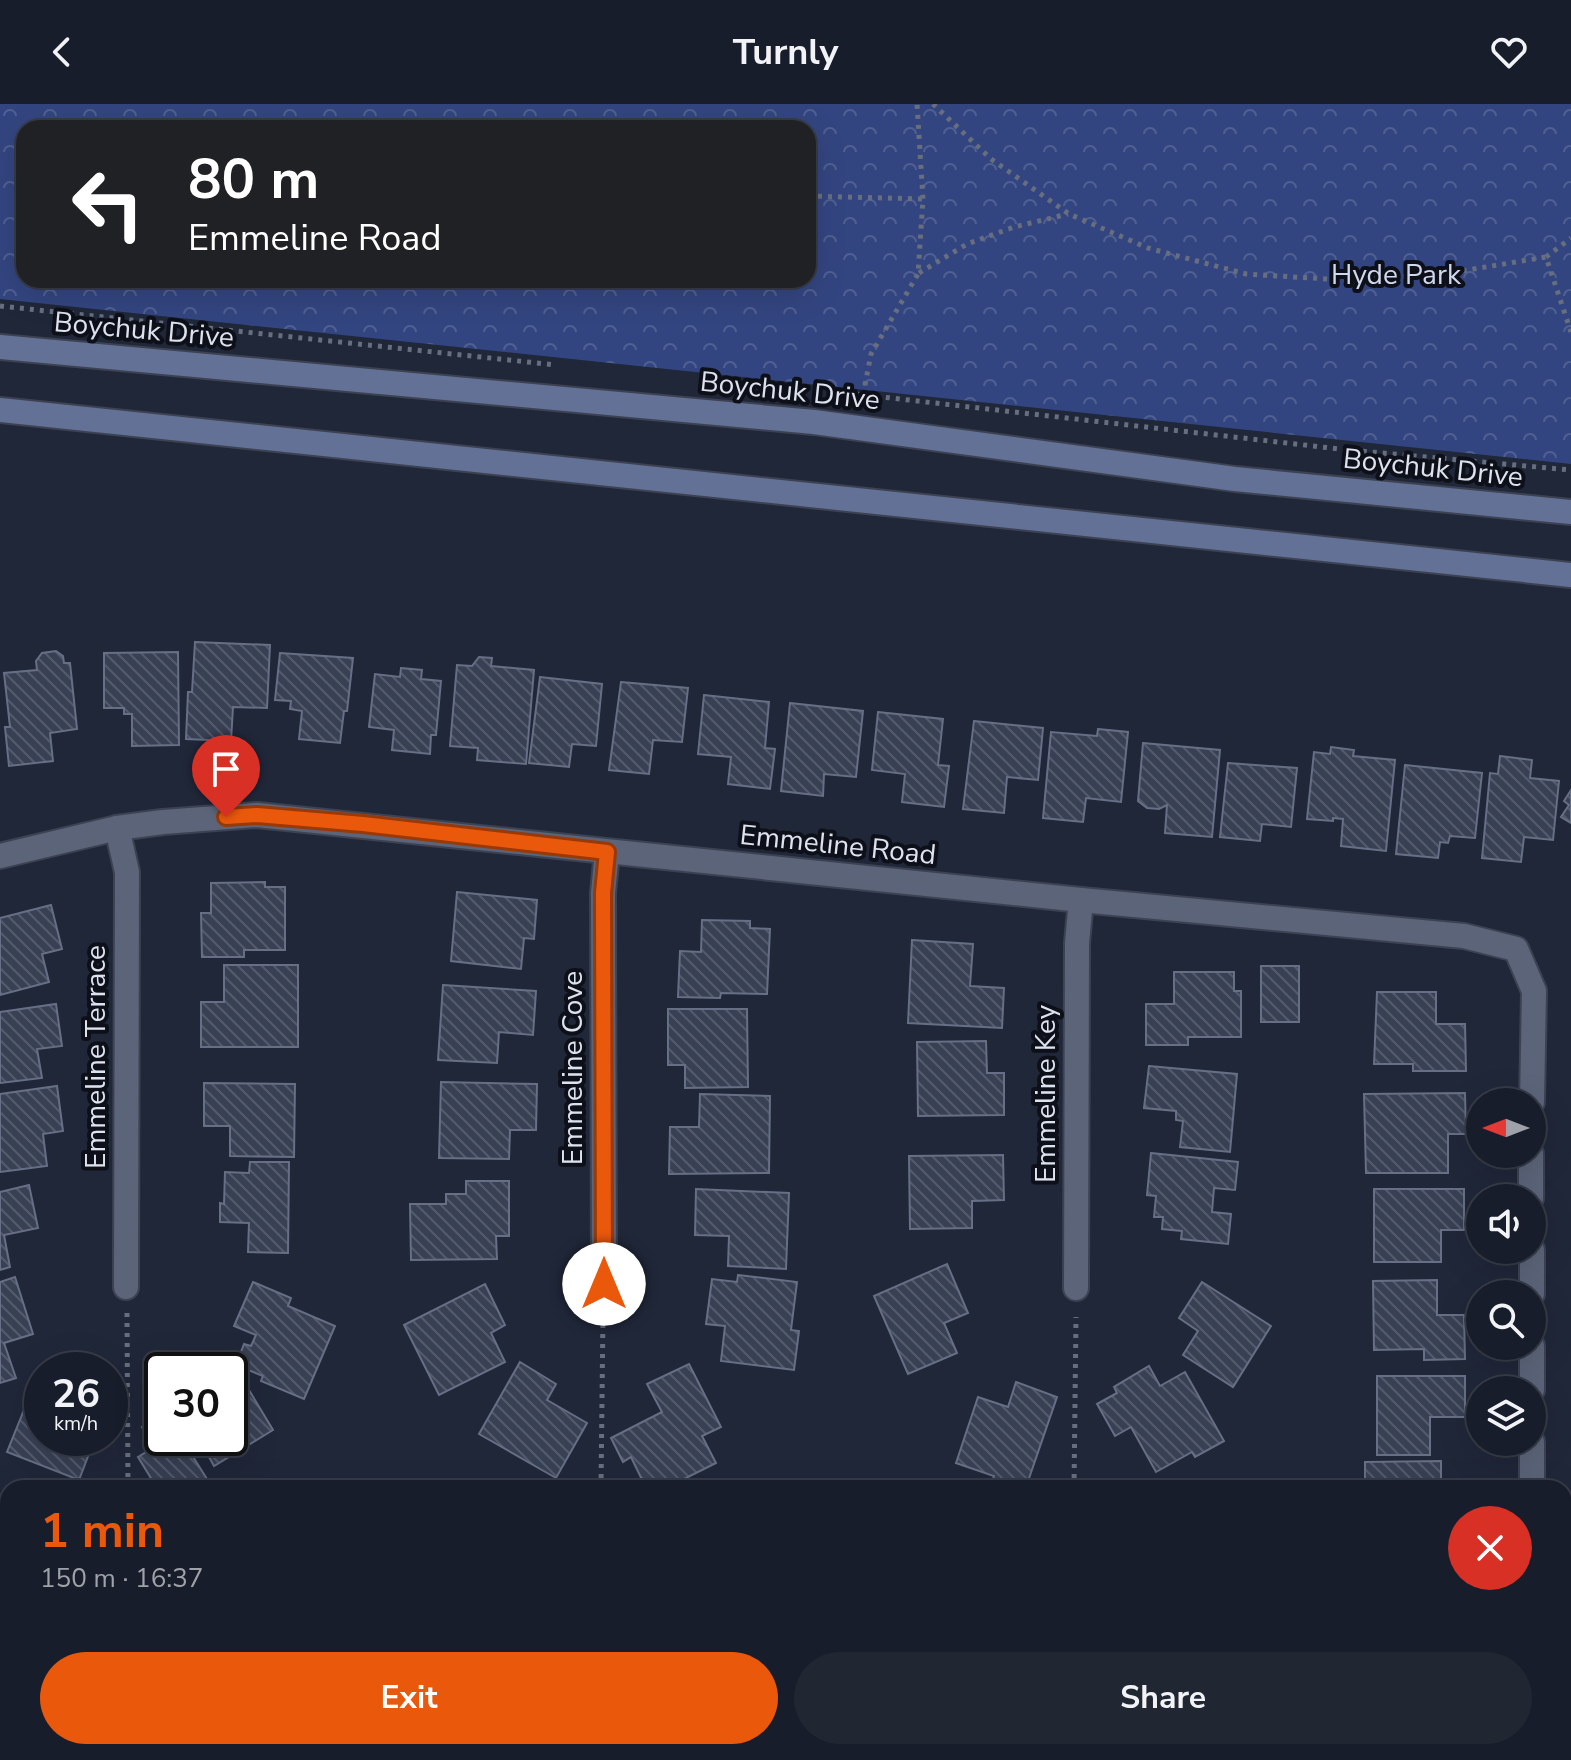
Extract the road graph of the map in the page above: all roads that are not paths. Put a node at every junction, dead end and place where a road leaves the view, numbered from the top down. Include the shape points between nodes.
1 (0, 347) edge
2 (0, 410) edge
3 (1571, 512) edge
4 (1571, 575) edge
5 (117, 828) junction
6 (607, 852) junction
7 (0, 856) edge
8 (1081, 900) junction
9 (1532, 1088) edge
10 (604, 1284) road end
11 (126, 1287) road end
12 (1076, 1288) road end
13 (1532, 1456) edge
14 (1532, 1480) edge

1 - 3 main road, Boychuk Drive via 814,422 1235,479
2 - 4 main road
5 - 6 street, Emmeline Road via 257,815
5 - 7 street, Emmeline Road
5 - 11 street, Emmeline Terrace via 127,872
6 - 8 street, Emmeline Road
6 - 10 street, Emmeline Cove
8 - 9 street, Emmeline Road via 1464,936 1516,949 1534,991
8 - 12 street, Emmeline Key
13 - 14 street

